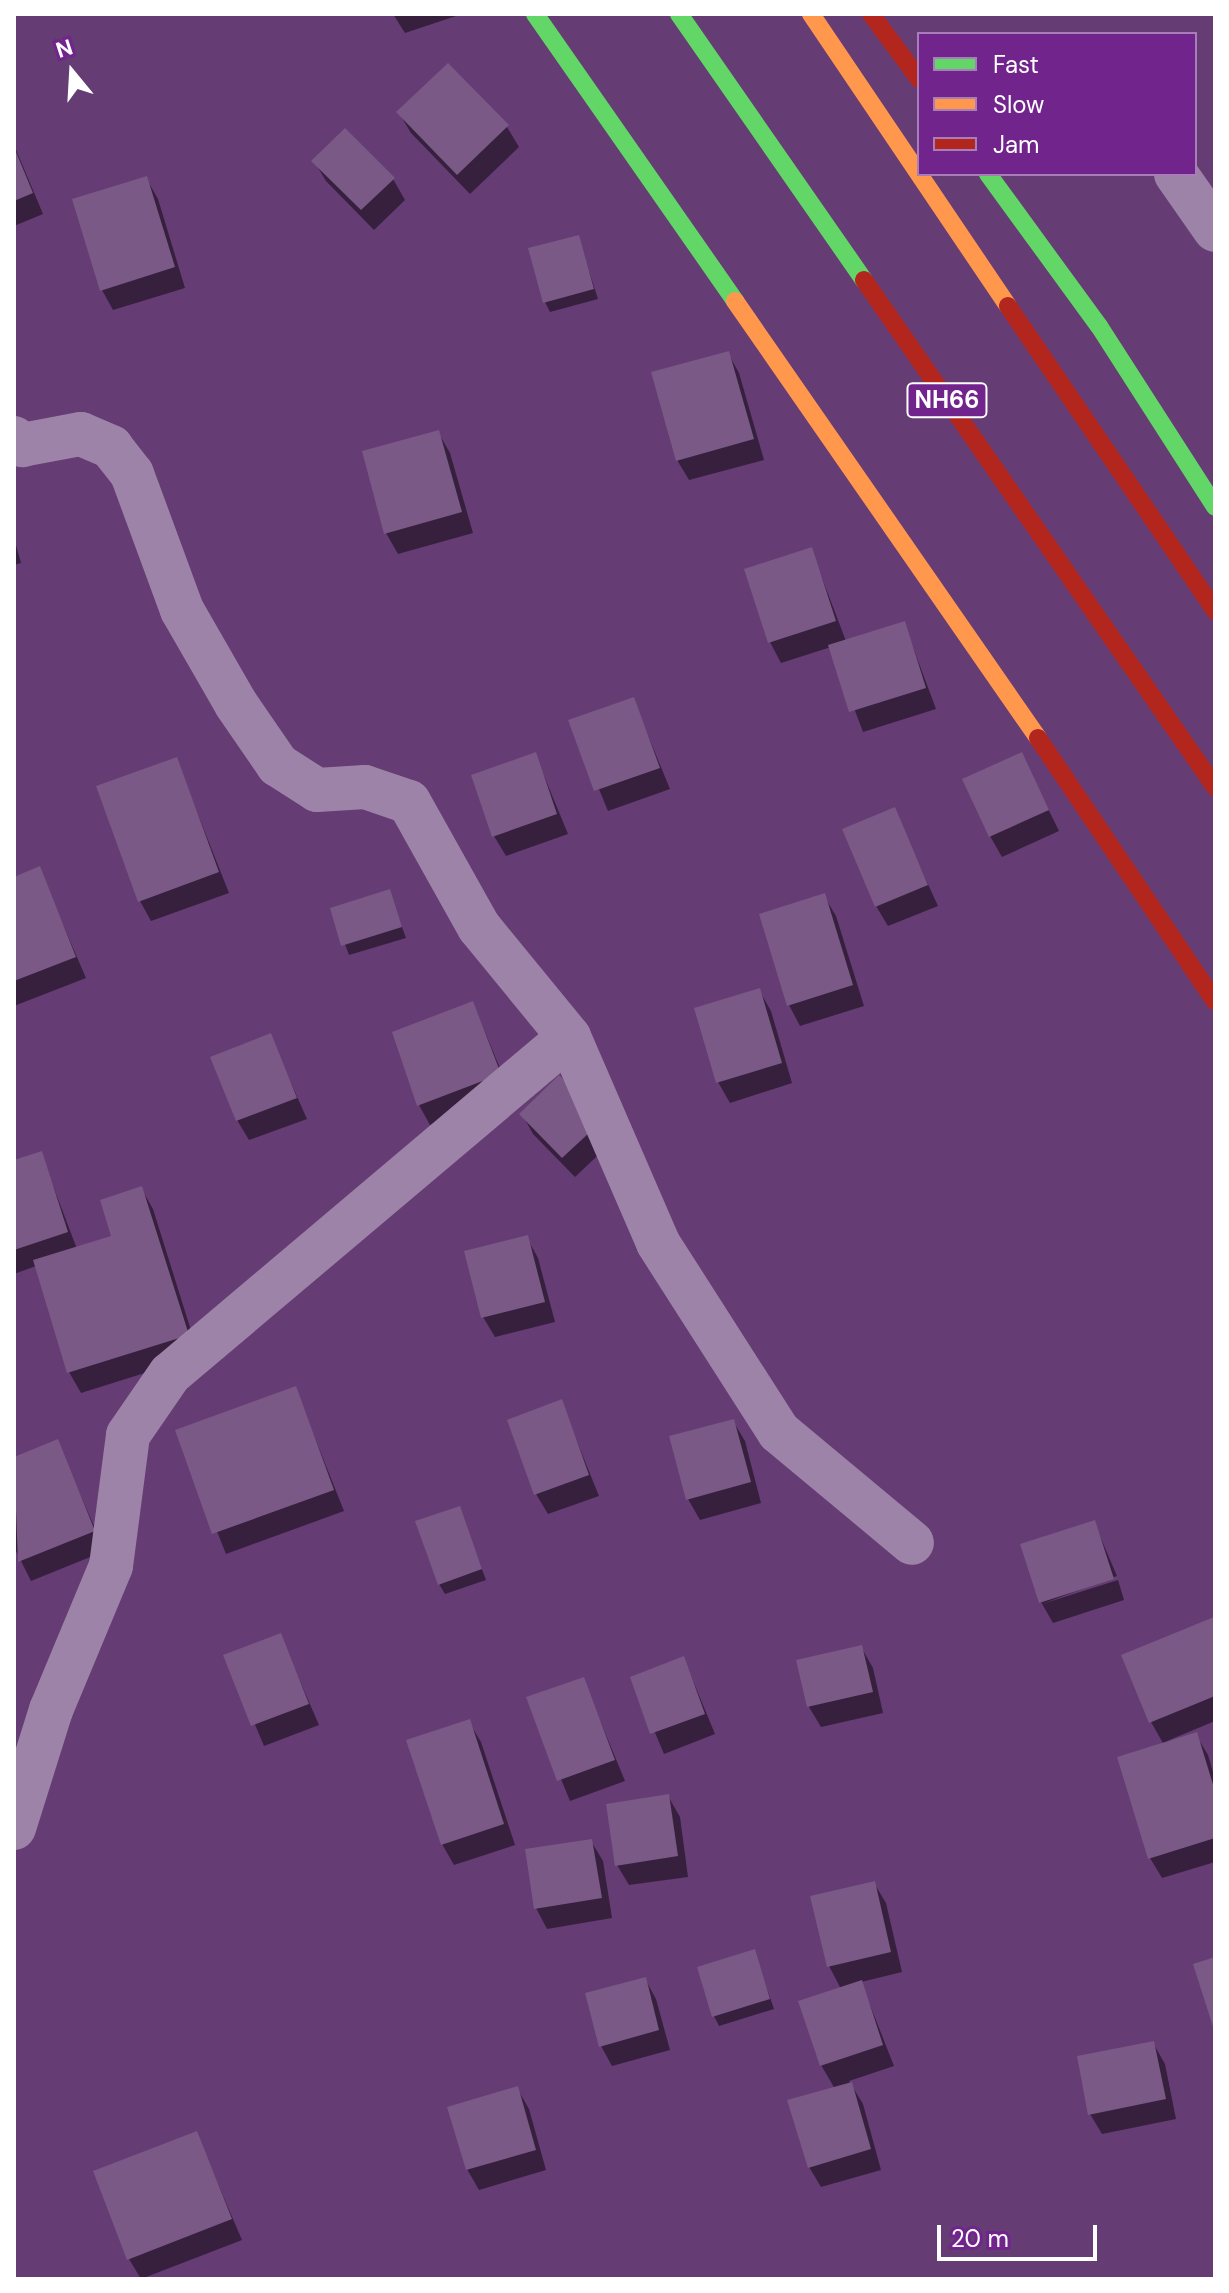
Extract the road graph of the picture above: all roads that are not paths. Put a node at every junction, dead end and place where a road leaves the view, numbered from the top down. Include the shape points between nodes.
1 (535, 14) edge
2 (679, 14) edge
3 (811, 14) edge
4 (871, 14) edge
5 (917, 76) edge
6 (917, 171) edge
7 (921, 176) edge
8 (989, 176) edge
9 (1177, 176) edge
10 (1215, 230) edge
11 (14, 438) edge
12 (1215, 507) edge
13 (1215, 611) edge
14 (1215, 787) edge
15 (1215, 1001) edge
16 (569, 1037) junction
17 (912, 1543) dead end
18 (14, 1828) edge

1 - 15 main road via 964,628
2 - 14 main road, NH66
3 - 6 main road
4 - 5 main road
7 - 13 main road
8 - 12 main road via 1099,326
9 - 10 street
11 - 16 street via 22,445 81,434 111,447 132,474 182,610 278,765 317,790 365,787 409,802 479,927
16 - 17 street via 658,1243 779,1432
16 - 18 street via 170,1374 128,1435 111,1566 51,1710

